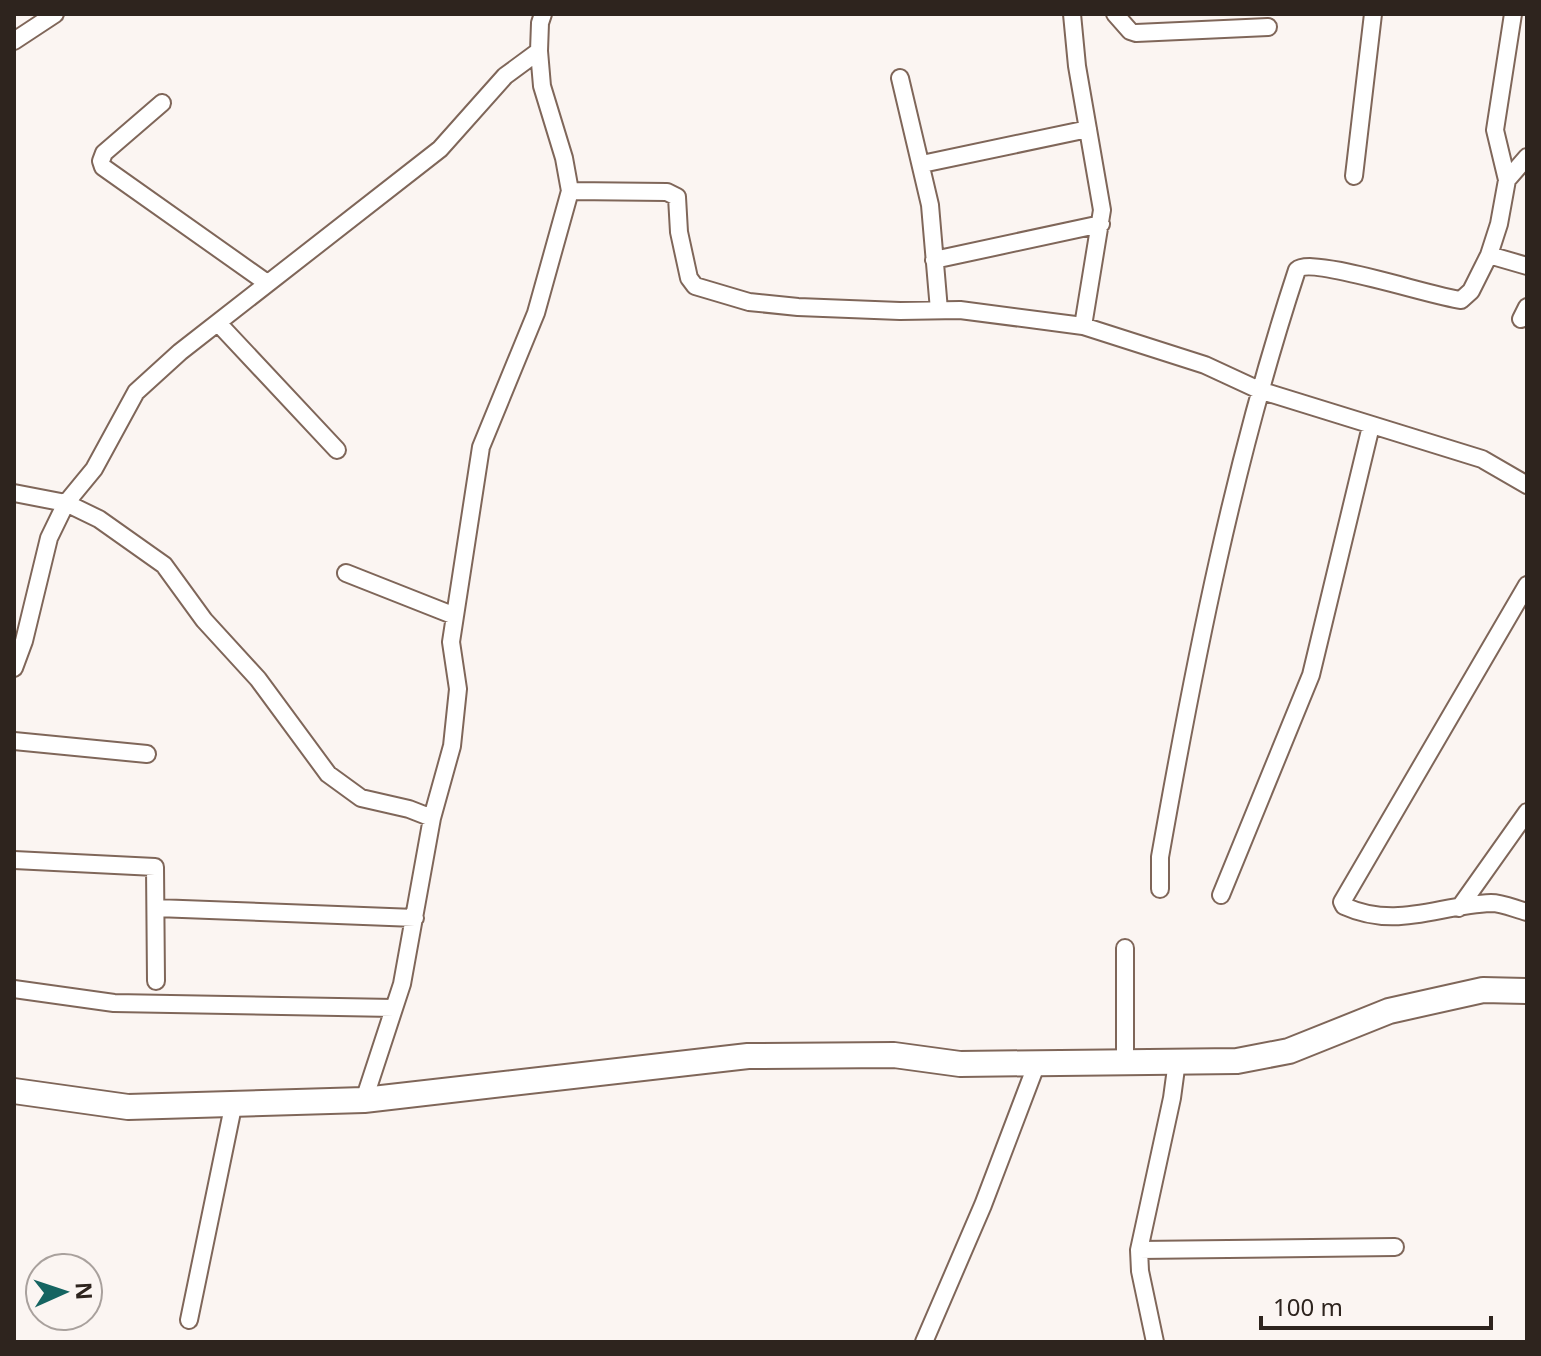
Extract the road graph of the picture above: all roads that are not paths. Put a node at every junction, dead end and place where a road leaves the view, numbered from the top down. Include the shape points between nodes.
1 (55, 14) edge
2 (543, 14) edge
3 (1072, 14) edge
4 (1115, 14) edge
5 (1373, 14) edge
6 (1513, 14) edge
7 (1268, 27) dead end
8 (14, 41) edge
9 (539, 51) junction
10 (900, 78) dead end
11 (162, 103) dead end
12 (1088, 129) junction
13 (1527, 157) edge
14 (922, 164) junction
15 (1354, 176) dead end
16 (1507, 180) junction
17 (570, 191) junction
18 (1101, 224) junction
19 (1489, 255) junction
20 (934, 260) junction
21 (1527, 266) edge
22 (267, 283) junction
23 (939, 310) junction
24 (218, 323) junction
25 (1083, 326) junction
26 (1259, 390) junction
27 (1371, 426) junction
28 (337, 450) dead end
29 (1527, 485) edge
30 (14, 493) edge
31 (66, 503) junction
32 (346, 573) dead end
33 (1527, 585) edge
34 (455, 616) junction
35 (14, 668) edge
36 (14, 741) edge
37 (147, 754) dead end
38 (1527, 812) edge
39 (432, 818) junction
40 (14, 860) edge
41 (1160, 889) dead end
42 (1221, 895) dead end
43 (156, 908) junction
44 (1459, 908) junction
45 (1527, 912) edge
46 (415, 918) junction
47 (1125, 948) dead end
48 (156, 981) dead end
49 (14, 989) edge
50 (1527, 991) edge
51 (394, 1008) junction
52 (1125, 1061) junction
53 (1177, 1061) junction
54 (1037, 1063) junction
55 (14, 1091) edge
56 (364, 1100) junction
57 (234, 1102) junction
58 (1395, 1247) dead end
59 (1139, 1250) junction
60 (189, 1320) dead end
61 (924, 1342) edge
62 (1155, 1342) edge

1 - 8 street
2 - 9 street
3 - 12 street
4 - 7 street via 1136,33
5 - 15 street
6 - 16 street via 1495,130
9 - 17 street via 542,86
9 - 22 street via 505,76 440,149
10 - 14 street
11 - 22 street via 104,153 103,167
12 - 14 street
12 - 18 street
13 - 16 street
14 - 20 street
16 - 19 street
17 - 23 street via 667,192 677,197 689,278 712,292 798,307
17 - 34 street via 536,313 481,447
18 - 20 street
18 - 25 street
19 - 21 street
19 - 26 street via 1461,300 1300,266
20 - 23 street
22 - 24 street
23 - 25 street
24 - 28 street
24 - 31 street via 136,392 94,469
25 - 26 street via 1205,365
26 - 27 street
26 - 41 street via 1196,653 1160,857
27 - 29 street via 1482,459
27 - 42 street via 1311,675
30 - 31 street
31 - 35 street via 49,538
31 - 39 street via 99,519 164,565 328,774 361,798
32 - 34 street
33 - 44 street via 1342,902 1356,911 1394,917
34 - 39 street via 451,642 458,689 452,746
36 - 37 street
38 - 44 street
39 - 46 street
40 - 43 street via 155,867
43 - 46 street
43 - 48 street
44 - 45 street via 1494,903
46 - 51 street
47 - 52 street
49 - 51 street via 114,1003
50 - 53 street via 1483,990 1389,1011 1289,1051 1237,1061
51 - 56 street
52 - 53 street
52 - 54 street
53 - 59 street
54 - 56 street via 960,1064 894,1055 748,1056
54 - 61 street
55 - 57 street via 128,1107
56 - 57 street
57 - 60 street
58 - 59 street
59 - 62 street

